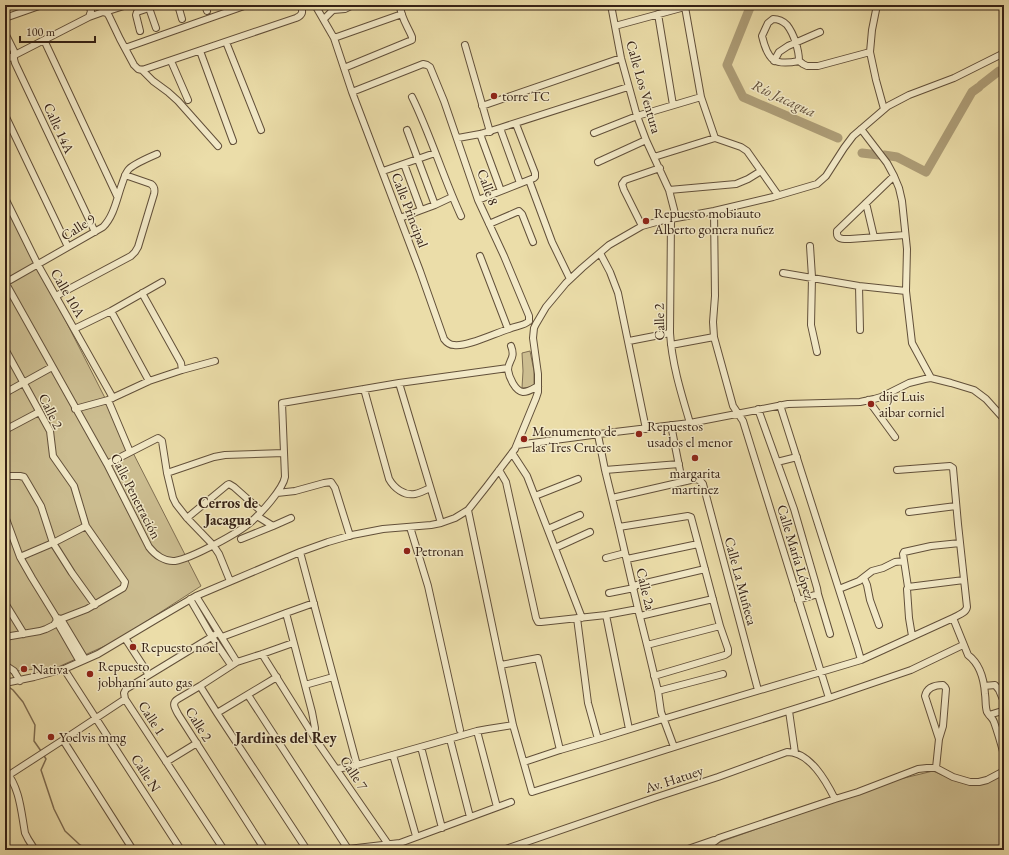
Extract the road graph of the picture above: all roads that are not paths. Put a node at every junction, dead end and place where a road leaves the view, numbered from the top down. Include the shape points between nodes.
1 (42, 5) edge
2 (89, 5) edge
3 (125, 5) edge
4 (178, 5) edge
5 (247, 5) edge
6 (301, 5) edge
7 (315, 5) edge
8 (353, 5) edge
9 (400, 5) edge
10 (611, 5) edge
11 (692, 5) edge
12 (877, 5) edge
13 (149, 6) edge
14 (685, 7) junction
15 (105, 12) junction
16 (402, 14) junction
17 (658, 14) junction
18 (89, 17) junction
19 (5, 18) edge
20 (182, 19) dead end
21 (324, 19) junction
22 (615, 26) junction
23 (156, 28) dead end
24 (140, 31) dead end
25 (820, 32) dead end
26 (5, 33) edge
27 (334, 38) junction
28 (44, 40) junction
29 (226, 42) junction
30 (795, 43) junction
31 (465, 45) dead end
32 (125, 48) junction
33 (200, 51) junction
34 (870, 52) junction
35 (1004, 53) edge
36 (14, 56) junction
37 (621, 58) junction
38 (5, 60) edge
39 (171, 60) junction
40 (774, 60) junction
41 (799, 61) junction
42 (344, 68) junction
43 (142, 70) junction
44 (628, 87) junction
45 (352, 92) junction
46 (412, 97) dead end
47 (701, 97) junction
48 (188, 100) dead end
49 (674, 105) junction
50 (482, 106) junction
51 (884, 109) junction
52 (5, 115) edge
53 (637, 116) junction
54 (516, 124) junction
55 (500, 128) junction
56 (861, 129) junction
57 (261, 130) dead end
58 (407, 130) dead end
59 (490, 132) junction
60 (594, 133) dead end
61 (480, 134) junction
62 (458, 138) junction
63 (715, 138) junction
64 (646, 140) junction
65 (233, 141) dead end
66 (218, 146) dead end
67 (436, 153) junction
68 (157, 154) dead end
69 (654, 157) junction
70 (418, 159) junction
71 (598, 162) dead end
72 (404, 164) junction
73 (660, 168) junction
74 (382, 171) junction
75 (761, 172) junction
76 (125, 175) junction
77 (894, 176) junction
78 (529, 180) junction
79 (520, 184) junction
80 (669, 190) junction
81 (501, 191) junction
82 (778, 195) junction
83 (117, 196) junction
84 (452, 197) junction
85 (5, 198) edge
86 (478, 200) junction
87 (866, 203) junction
88 (435, 205) junction
89 (421, 210) junction
90 (714, 211) junction
91 (461, 216) dead end
92 (400, 218) junction
93 (673, 218) junction
94 (489, 224) junction
95 (642, 226) junction
96 (95, 232) junction
97 (905, 235) junction
98 (874, 237) junction
99 (533, 242) dead end
100 (810, 246) dead end
101 (68, 247) junction
102 (600, 253) junction
103 (480, 256) dead end
104 (38, 265) junction
105 (784, 272) dead end
106 (812, 277) junction
107 (570, 279) junction
108 (162, 282) dead end
109 (5, 283) edge
110 (859, 286) junction
111 (906, 291) junction
112 (142, 293) junction
113 (56, 296) junction
114 (111, 311) junction
115 (529, 321) junction
116 (536, 324) junction
117 (74, 329) junction
118 (508, 329) junction
119 (860, 330) dead end
120 (670, 333) junction
121 (714, 337) junction
122 (629, 341) junction
123 (671, 345) junction
124 (511, 346) dead end
125 (5, 349) edge
126 (817, 352) dead end
127 (7, 357) edge
128 (215, 361) dead end
129 (52, 367) junction
130 (508, 368) junction
131 (182, 370) junction
132 (930, 378) junction
133 (149, 382) junction
134 (23, 383) junction
135 (399, 383) junction
136 (538, 386) junction
137 (364, 389) junction
138 (5, 393) edge
139 (111, 399) junction
140 (868, 400) junction
141 (780, 406) junction
142 (76, 409) junction
143 (758, 410) junction
144 (39, 412) junction
145 (738, 414) junction
146 (1004, 419) edge
147 (690, 423) junction
148 (671, 426) junction
149 (646, 429) junction
150 (5, 430) edge
151 (598, 434) junction
152 (895, 437) dead end
153 (517, 445) junction
154 (130, 452) junction
155 (284, 453) junction
156 (512, 453) junction
157 (797, 457) junction
158 (777, 462) junction
159 (107, 464) junction
160 (679, 464) junction
161 (499, 470) junction
162 (605, 470) junction
163 (897, 470) dead end
164 (167, 473) junction
165 (5, 475) edge
166 (578, 479) dead end
167 (687, 481) junction
168 (430, 488) junction
169 (277, 493) junction
170 (535, 496) junction
171 (612, 498) junction
172 (956, 506) junction
173 (468, 510) junction
174 (909, 512) dead end
175 (259, 514) junction
176 (580, 515) dead end
177 (5, 516) edge
178 (187, 518) junction
179 (291, 518) dead end
180 (441, 523) junction
181 (86, 526) junction
182 (273, 526) junction
183 (410, 527) junction
184 (620, 527) junction
185 (548, 529) junction
186 (590, 532) dead end
187 (350, 536) junction
188 (241, 539) dead end
189 (53, 543) junction
190 (960, 543) junction
191 (698, 544) junction
192 (213, 545) junction
193 (555, 548) junction
194 (300, 552) junction
195 (626, 556) junction
196 (20, 557) junction
197 (606, 558) dead end
198 (904, 561) junction
199 (705, 569) junction
200 (864, 578) junction
201 (964, 580) junction
202 (230, 581) junction
203 (633, 587) junction
204 (908, 587) junction
205 (839, 589) junction
206 (609, 593) dead end
207 (818, 594) junction
208 (196, 596) junction
209 (713, 599) junction
210 (190, 600) junction
211 (798, 600) junction
212 (5, 603) edge
213 (314, 604) junction
214 (95, 605) junction
215 (638, 609) junction
216 (286, 613) junction
217 (606, 615) junction
218 (640, 616) junction
219 (580, 618) junction
220 (953, 618) junction
221 (58, 620) junction
222 (879, 625) dead end
223 (720, 626) junction
224 (24, 634) junction
225 (830, 634) dead end
226 (220, 635) junction
227 (912, 636) junction
228 (5, 637) edge
229 (212, 637) junction
230 (125, 638) junction
231 (293, 643) junction
232 (648, 645) junction
233 (963, 645) junction
234 (262, 654) junction
235 (861, 660) junction
236 (82, 661) junction
237 (237, 662) junction
238 (501, 665) junction
239 (5, 666) edge
240 (231, 666) junction
241 (64, 669) junction
242 (820, 672) junction
243 (723, 674) dead end
244 (149, 675) junction
245 (654, 676) junction
246 (277, 677) junction
247 (333, 677) junction
248 (20, 681) junction
249 (7, 683) edge
250 (305, 685) junction
251 (200, 686) junction
252 (984, 686) junction
253 (758, 690) junction
254 (658, 691) junction
255 (248, 695) junction
256 (829, 698) junction
257 (125, 699) junction
258 (1004, 702) edge
259 (1004, 709) edge
260 (788, 711) junction
261 (217, 713) junction
262 (989, 716) junction
263 (96, 718) junction
264 (663, 718) junction
265 (513, 725) junction
266 (629, 729) junction
267 (460, 730) dead end
268 (478, 731) junction
269 (314, 737) junction
270 (450, 739) junction
271 (598, 739) junction
272 (939, 739) junction
273 (63, 740) junction
274 (197, 743) junction
275 (421, 747) junction
276 (674, 747) junction
277 (560, 750) junction
278 (796, 754) junction
279 (393, 755) junction
280 (1004, 755) edge
281 (166, 762) junction
282 (524, 762) junction
283 (357, 765) junction
284 (936, 768) junction
285 (337, 769) junction
286 (1004, 770) edge
287 (7, 772) edge
288 (835, 799) junction
289 (511, 802) dead end
290 (497, 807) junction
291 (470, 817) junction
292 (442, 828) junction
293 (416, 836) junction
294 (719, 838) junction
295 (388, 844) junction
296 (348, 849) junction
297 (35, 850) edge
298 (133, 850) edge
299 (181, 850) edge
300 (224, 850) edge
301 (265, 850) edge
302 (307, 850) edge
303 (320, 850) edge
304 (503, 850) edge
305 (685, 850) edge
306 (703, 850) edge

1 - 19 street
2 - 18 street
3 - 15 street
4 - 20 street
5 - 32 street
6 - 29 street via 303,13 299,17
7 - 21 street, Calle Principal
8 - 21 street via 333,10
9 - 16 street
10 - 22 street, Calle Los Ventura
11 - 14 street
12 - 34 street
13 - 23 street
13 - 24 street via 137,12
14 - 17 street
14 - 47 street
15 - 18 street
15 - 32 street
16 - 27 street
16 - 42 street via 412,39
17 - 22 street
17 - 49 street
18 - 28 street
21 - 27 street, Calle Principal
22 - 37 street, Calle Los Ventura
25 - 30 street
26 - 36 street, Calle 14A
27 - 42 street, Calle Principal
28 - 36 street
28 - 83 street
29 - 33 street
29 - 57 street
30 - 40 street via 782,50
30 - 40 street via 783,22 773,19 768,23 762,36
30 - 41 street
31 - 50 street
32 - 43 street via 136,67
33 - 39 street
33 - 65 street
34 - 41 street via 818,66 807,66
34 - 51 street
35 - 51 street via 949,80 909,95
36 - 38 street
36 - 96 street, Calle 14A via 15,63
37 - 44 street, Calle Los Ventura
37 - 50 street
39 - 43 street
39 - 48 street
40 - 41 street via 780,63
42 - 45 street, Calle Principal
43 - 66 street via 168,92
44 - 53 street, Calle Los Ventura
44 - 54 street
45 - 62 street, Calle 8 via 423,64 429,66
45 - 74 street, Calle Principal
46 - 67 street
47 - 49 street
47 - 63 street
49 - 53 street
50 - 59 street
51 - 56 street
52 - 101 street
53 - 60 street
53 - 64 street, Calle Los Ventura
54 - 55 street
54 - 78 street via 535,174 535,177
55 - 59 street
55 - 79 street
56 - 77 street
56 - 82 street via 822,180 812,186
58 - 70 street
59 - 61 street
61 - 62 street
61 - 81 street
62 - 86 street, Calle 8
63 - 69 street
63 - 75 street via 743,148
64 - 69 street, Calle Los Ventura
64 - 71 street
67 - 70 street
67 - 84 street
68 - 76 street via 132,167
69 - 73 street, Calle Los Ventura
70 - 72 street
70 - 88 street
72 - 74 street
72 - 89 street
73 - 80 street, Calle Los Ventura
73 - 95 street via 625,180 622,184
74 - 92 street, Calle Principal
75 - 80 street via 736,184
75 - 82 street
76 - 83 street, Calle 9
76 - 113 street via 151,184 155,188 138,247 131,256
77 - 87 street
77 - 97 street via 902,201
78 - 79 street
78 - 107 street via 552,242
79 - 81 street
80 - 93 street, Calle Los Ventura
81 - 86 street
82 - 90 street
83 - 96 street, Calle 9 via 111,216 103,227
84 - 88 street
84 - 91 street
85 - 104 street, Calle 10A
86 - 94 street, Calle 8
87 - 98 street
87 - 98 street via 837,231 837,235 841,239
88 - 89 street
89 - 92 street
90 - 93 street
90 - 121 street, Calle María López
92 - 118 street, Calle Principal via 446,342 462,345
93 - 95 street
93 - 120 street, Calle 2
94 - 99 street via 519,211
94 - 115 street, Calle 8
95 - 102 street
96 - 101 street, Calle 9
97 - 98 street
97 - 111 street
100 - 106 street
101 - 104 street, Calle 9
102 - 107 street
102 - 122 street via 618,293
103 - 118 street
104 - 109 street, Calle 9
104 - 113 street, Calle 10A
105 - 106 street
106 - 110 street
106 - 126 street via 811,324
107 - 116 street via 546,307
108 - 112 street
109 - 129 street, Calle Penetración
110 - 111 street
110 - 119 street
111 - 132 street via 913,346
112 - 114 street
112 - 131 street
113 - 117 street, Calle 10A
114 - 117 street
114 - 133 street
115 - 116 street
115 - 118 street, Calle Principal
116 - 136 street via 533,338
117 - 139 street, Calle 10A
120 - 122 street
120 - 123 street, Calle 2
121 - 123 street
121 - 145 street, Calle María López via 733,406
122 - 149 street
123 - 147 street, Calle 2
124 - 130 street via 513,356
125 - 127 street, Calle 2
127 - 134 street, Calle 2
128 - 131 street
129 - 134 street
129 - 142 street, Calle Penetración
130 - 135 street
130 - 136 street via 514,385 522,392
131 - 133 street
132 - 140 street via 909,383 881,397
132 - 146 street via 974,390
133 - 139 street
134 - 138 street
134 - 144 street, Calle 2
135 - 137 street
135 - 168 street
136 - 153 street via 536,398
137 - 155 street, Calle Penetración via 282,403
137 - 168 street via 392,485 410,494
139 - 142 street
139 - 154 street, Calle 10A
140 - 141 street
140 - 152 street
141 - 143 street
141 - 157 street
142 - 159 street, Calle Penetración
143 - 145 street
143 - 158 street
144 - 150 street
144 - 181 street, Calle 2 via 50,431 53,456 74,486
145 - 147 street
145 - 211 street, Calle María López via 743,421
147 - 148 street
148 - 149 street
148 - 160 street
149 - 151 street
151 - 153 street
151 - 162 street, Calle 2a
153 - 156 street
154 - 159 street
154 - 164 street via 161,439
155 - 164 street via 225,455
155 - 169 street, Calle Penetración via 285,477
156 - 161 street
156 - 170 street via 527,476
157 - 158 street
157 - 205 street
158 - 207 street via 794,509
159 - 192 street, Calle Penetración via 149,547 156,555 176,560
160 - 162 street
160 - 167 street via 681,476
161 - 173 street
161 - 219 street via 506,482 538,622
162 - 171 street, Calle 2a
163 - 172 street via 952,466
164 - 178 street via 173,498
165 - 189 street via 24,477 41,506
166 - 170 street
167 - 171 street
167 - 253 street, Calle La Muñeca via 695,479 703,484
168 - 180 street
169 - 175 street, Calle Penetración
169 - 187 street via 331,482
170 - 185 street
171 - 184 street, Calle 2a
172 - 174 street
172 - 190 street
173 - 180 street
173 - 238 street
175 - 178 street via 229,484
175 - 182 street
175 - 192 street, Calle Penetración via 234,534
176 - 185 street
177 - 196 street
178 - 192 street
179 - 182 street
180 - 183 street
181 - 189 street
181 - 214 street, Calle 2 via 125,582 123,588
182 - 188 street
183 - 187 street
183 - 267 street via 428,586
184 - 191 street via 689,516
184 - 195 street, Calle 2a
185 - 193 street
186 - 193 street
187 - 194 street
189 - 196 street
189 - 214 street
190 - 198 street via 906,551 902,554
190 - 201 street
191 - 195 street
191 - 199 street
192 - 202 street
193 - 219 street
194 - 202 street
194 - 213 street
195 - 197 street
195 - 203 street, Calle 2a
196 - 221 street
198 - 200 street via 872,571
198 - 204 street
199 - 203 street
199 - 209 street
200 - 205 street
200 - 222 street
201 - 204 street
201 - 220 street via 967,607
202 - 208 street
203 - 206 street
203 - 215 street, Calle 2a
204 - 227 street
205 - 235 street
207 - 211 street
207 - 225 street
208 - 210 street
208 - 226 street
209 - 218 street
209 - 223 street
210 - 229 street
210 - 230 street
211 - 242 street, Calle María López
212 - 224 street
213 - 216 street, Calle 1
213 - 247 street
214 - 221 street
215 - 217 street
215 - 218 street, Calle 2a
216 - 226 street, Calle 1
216 - 231 street
217 - 219 street
217 - 266 street
218 - 232 street, Calle 2a
219 - 271 street via 588,703
220 - 227 street
220 - 233 street
221 - 224 street via 46,629
221 - 236 street
223 - 232 street
223 - 245 street via 728,651 726,654
224 - 228 street
226 - 229 street, Calle 1
226 - 237 street
227 - 235 street
229 - 240 street
229 - 244 street, Calle 1
230 - 236 street
230 - 244 street
231 - 234 street, Calle 2
231 - 250 street
232 - 245 street, Calle 2a
233 - 252 street via 968,656 980,669
233 - 256 street via 911,670
234 - 237 street, Calle 2
234 - 246 street, Calle 7
235 - 242 street
236 - 241 street
237 - 240 street, Calle 2
238 - 265 street
238 - 277 street via 538,658
239 - 248 street via 14,671
240 - 251 street, Calle 2
241 - 248 street
241 - 263 street, Calle N
242 - 253 street
242 - 256 street, Calle María López
243 - 254 street
244 - 257 street, Calle 1 via 126,689
245 - 254 street, Calle 2a
246 - 255 street
246 - 269 street, Calle 7
247 - 250 street
247 - 283 street
248 - 249 street
250 - 269 street via 315,728
251 - 261 street
251 - 274 street, Calle 2 via 175,701 174,705
252 - 258 street via 995,685
252 - 262 street
253 - 264 street
254 - 264 street, Calle 2a
255 - 261 street
255 - 296 street
256 - 260 street
257 - 263 street
257 - 281 street, Calle 1
259 - 262 street
260 - 276 street
260 - 278 street
261 - 302 street
262 - 280 street via 993,720
263 - 273 street
263 - 299 street, Calle N
264 - 266 street
264 - 276 street, Calle 2a
265 - 268 street
265 - 282 street
266 - 271 street
268 - 270 street
268 - 290 street
269 - 285 street, Calle 7
270 - 275 street
270 - 291 street
271 - 277 street
272 - 272 street via 925,696 929,688 943,684 946,689 943,726
272 - 284 street
273 - 287 street via 36,758
273 - 298 street
274 - 281 street
274 - 301 street, Calle 2
275 - 279 street
275 - 292 street
276 - 282 street via 532,792
277 - 282 street
278 - 288 street via 819,772
278 - 304 street, Av. Hatuey via 786,752
279 - 283 street
279 - 293 street
281 - 300 street, Calle 1
283 - 285 street
284 - 286 street via 970,782 988,780
284 - 288 street via 918,769
285 - 295 street, Calle 7
287 - 297 street via 17,792 25,833
288 - 294 street
289 - 290 street
290 - 291 street
291 - 292 street
292 - 293 street
293 - 295 street via 400,843
294 - 305 street
294 - 306 street
295 - 296 street
296 - 303 street

